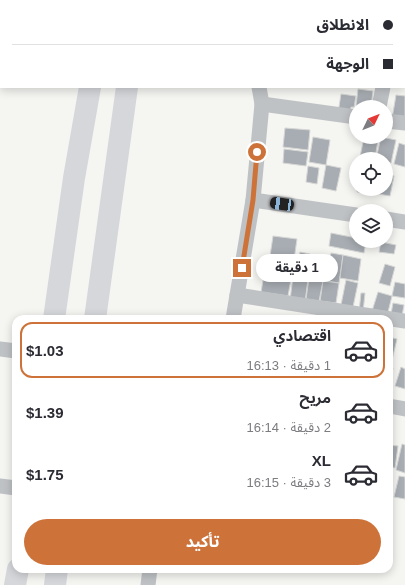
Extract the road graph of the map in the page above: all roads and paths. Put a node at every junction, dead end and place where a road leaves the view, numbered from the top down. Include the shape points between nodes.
1 (90, 88) edge
2 (127, 88) edge
3 (259, 88) edge
4 (383, 88) edge
5 (380, 100) edge
6 (262, 104) junction
7 (349, 116) edge
8 (393, 122) edge
9 (405, 123) edge
10 (253, 200) junction
11 (349, 213) edge
12 (393, 220) edge
13 (405, 222) edge
14 (237, 295) junction
15 (55, 315) edge
16 (95, 315) edge
17 (234, 315) edge
18 (366, 315) edge
19 (393, 319) edge
20 (405, 321) edge
21 (0, 348) edge
22 (12, 350) edge
23 (393, 406) edge
24 (405, 408) edge
25 (0, 486) edge
26 (12, 488) edge
27 (17, 573) edge
28 (56, 573) edge
29 (150, 573) edge
30 (15, 585) edge
31 (55, 585) edge
32 (148, 585) edge

1 - 15 street
2 - 16 street
3 - 6 street
4 - 5 street
6 - 7 street
6 - 10 street
8 - 9 street
10 - 11 street
10 - 14 street
12 - 13 street
14 - 17 street
14 - 18 street
19 - 20 street
21 - 22 street
23 - 24 street
25 - 26 street
27 - 30 street
28 - 31 street
29 - 32 street

